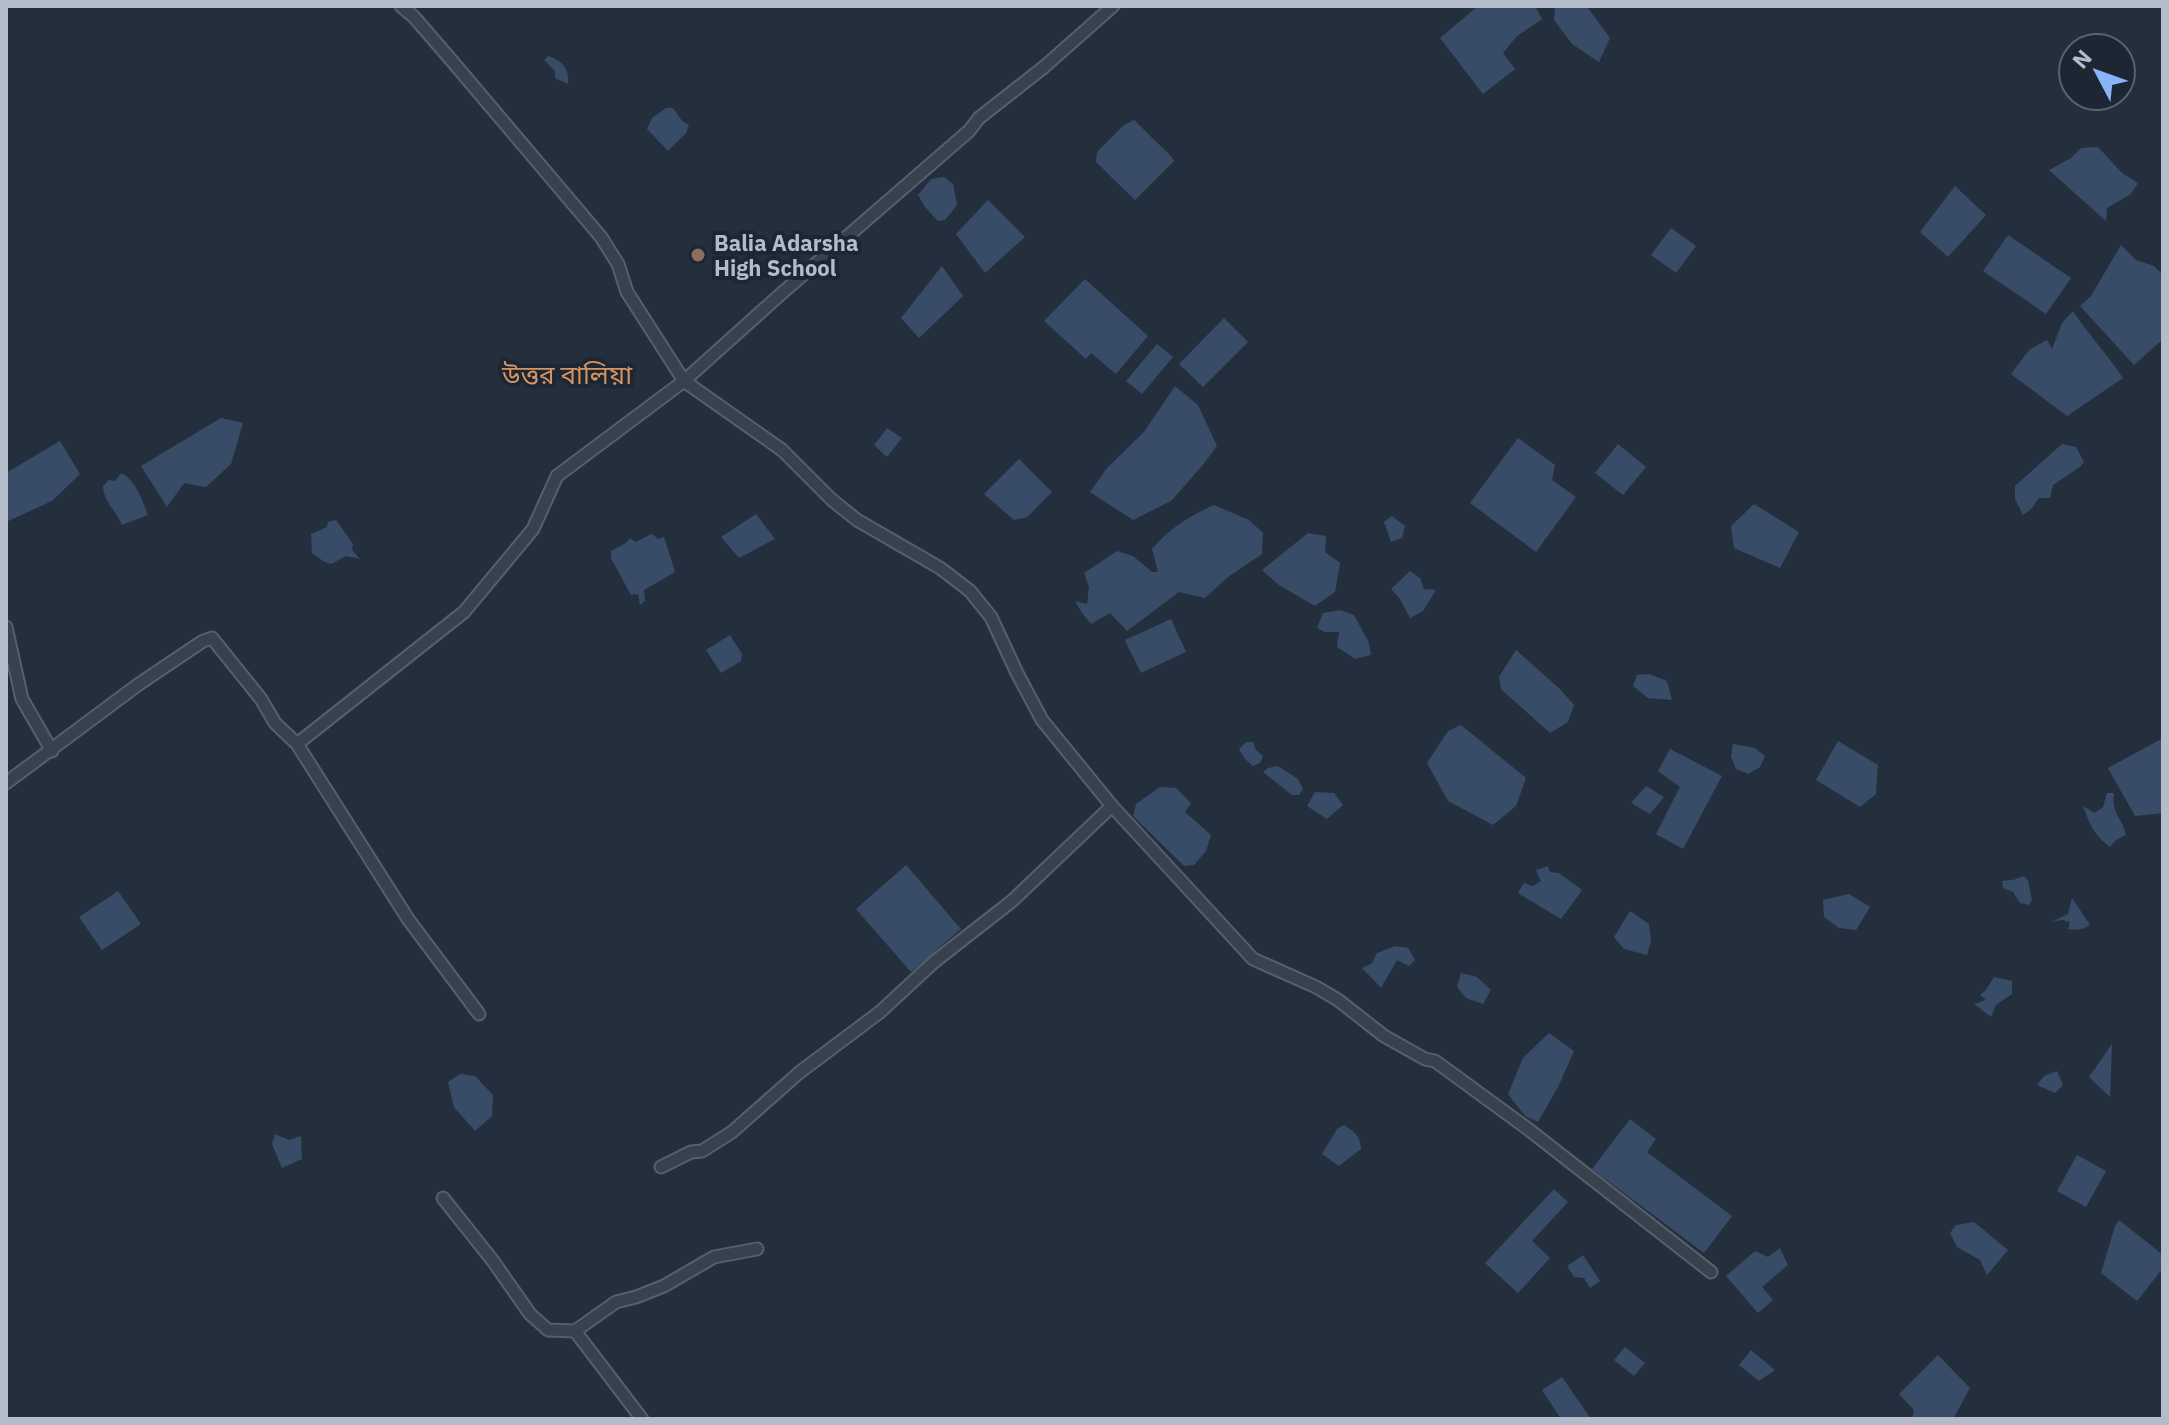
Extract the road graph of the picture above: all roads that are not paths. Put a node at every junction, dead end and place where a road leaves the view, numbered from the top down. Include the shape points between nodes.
1 (401, 6) edge
2 (1113, 6) edge
3 (684, 381) junction
4 (6, 627) edge
5 (297, 744) junction
6 (52, 751) junction
7 (6, 783) edge
8 (1112, 806) junction
9 (479, 1014) dead end
10 (661, 1167) dead end
11 (443, 1198) dead end
12 (757, 1249) dead end
13 (1711, 1272) dead end
14 (575, 1331) junction
15 (642, 1419) edge

1 - 3 street via 601,237 627,292
2 - 3 street
3 - 5 street via 557,476 533,529 455,620
3 - 8 street via 782,450 857,520 970,591 991,617 1042,720
4 - 6 street via 22,699
5 - 6 street via 275,723 212,638 139,684
5 - 9 street via 408,919
6 - 7 street
8 - 10 street via 1012,901 732,1132
8 - 13 street via 1253,959 1316,987 1384,1036 1435,1061
11 - 14 street via 530,1314 548,1330
12 - 14 street via 714,1257 664,1286 616,1302
14 - 15 street

